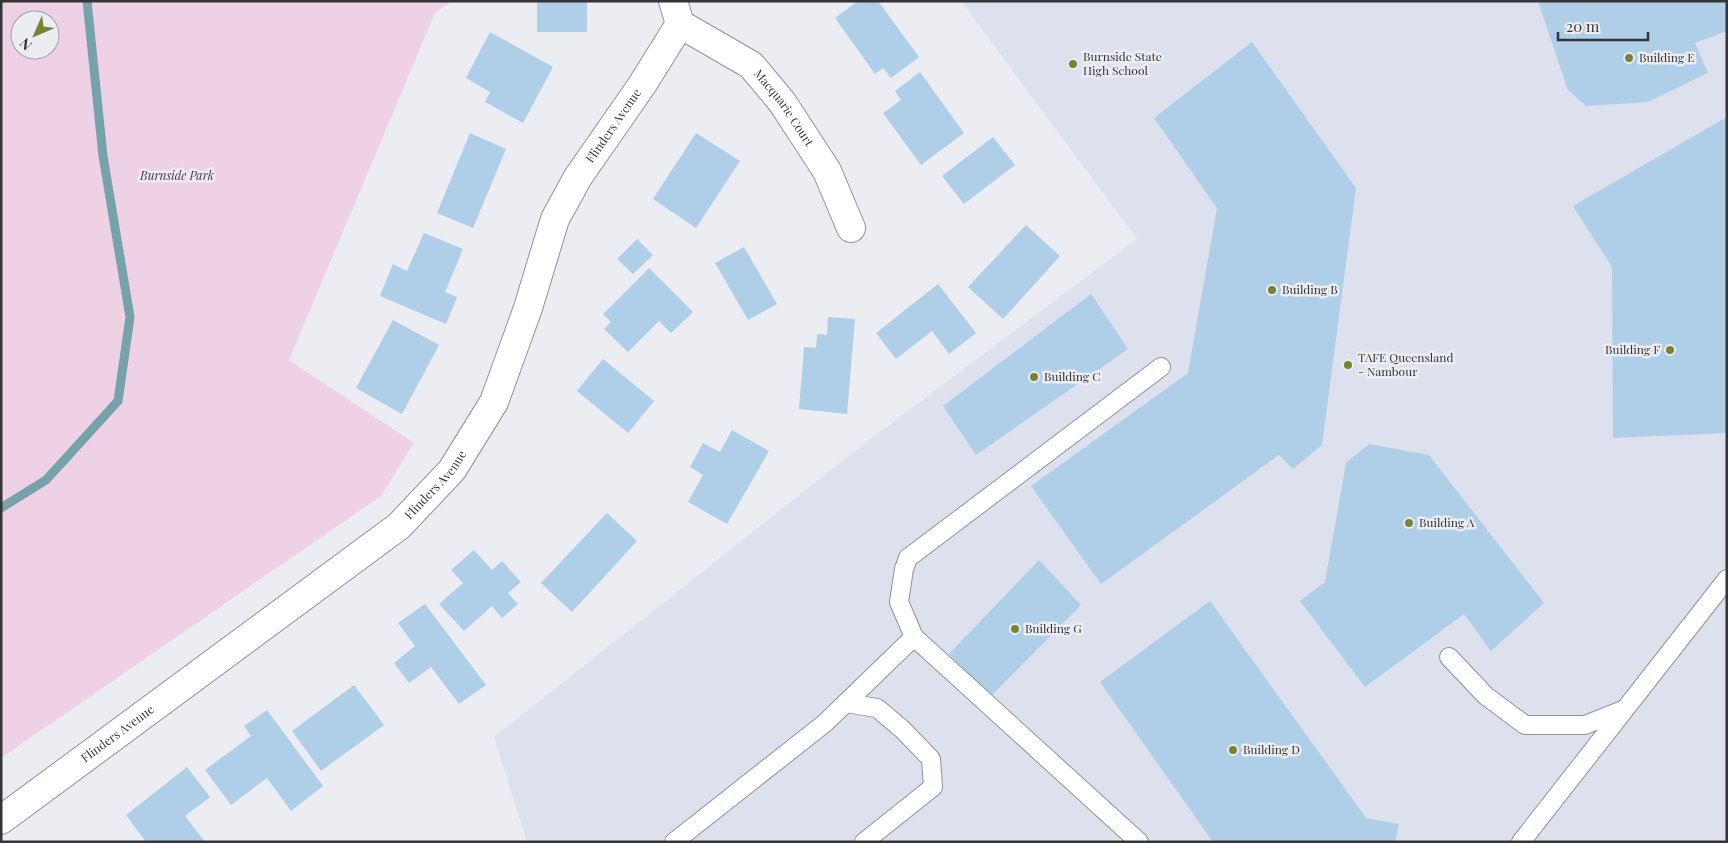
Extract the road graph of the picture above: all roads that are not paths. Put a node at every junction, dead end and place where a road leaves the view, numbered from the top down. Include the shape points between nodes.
1 (676, 12) edge
2 (851, 228) dead end
3 (1162, 367) dead end
4 (1727, 579) edge
5 (914, 637) junction
6 (1449, 658) dead end
7 (846, 703) junction
8 (1625, 709) junction
9 (1, 820) edge
10 (674, 842) edge
11 (864, 842) edge
12 (1139, 842) edge
13 (1521, 842) edge

1 - 2 street, Macquarie Court via 751,65 782,102 827,171
1 - 9 street, Flinders Avenue via 642,85 578,176 555,219 528,308 494,402 452,470 399,526
3 - 5 lane via 908,558 898,602
4 - 8 lane
5 - 7 lane
5 - 12 lane
6 - 8 lane via 1486,696 1525,725 1585,725
7 - 10 lane
7 - 11 lane via 877,708 931,759 933,787
8 - 13 lane

